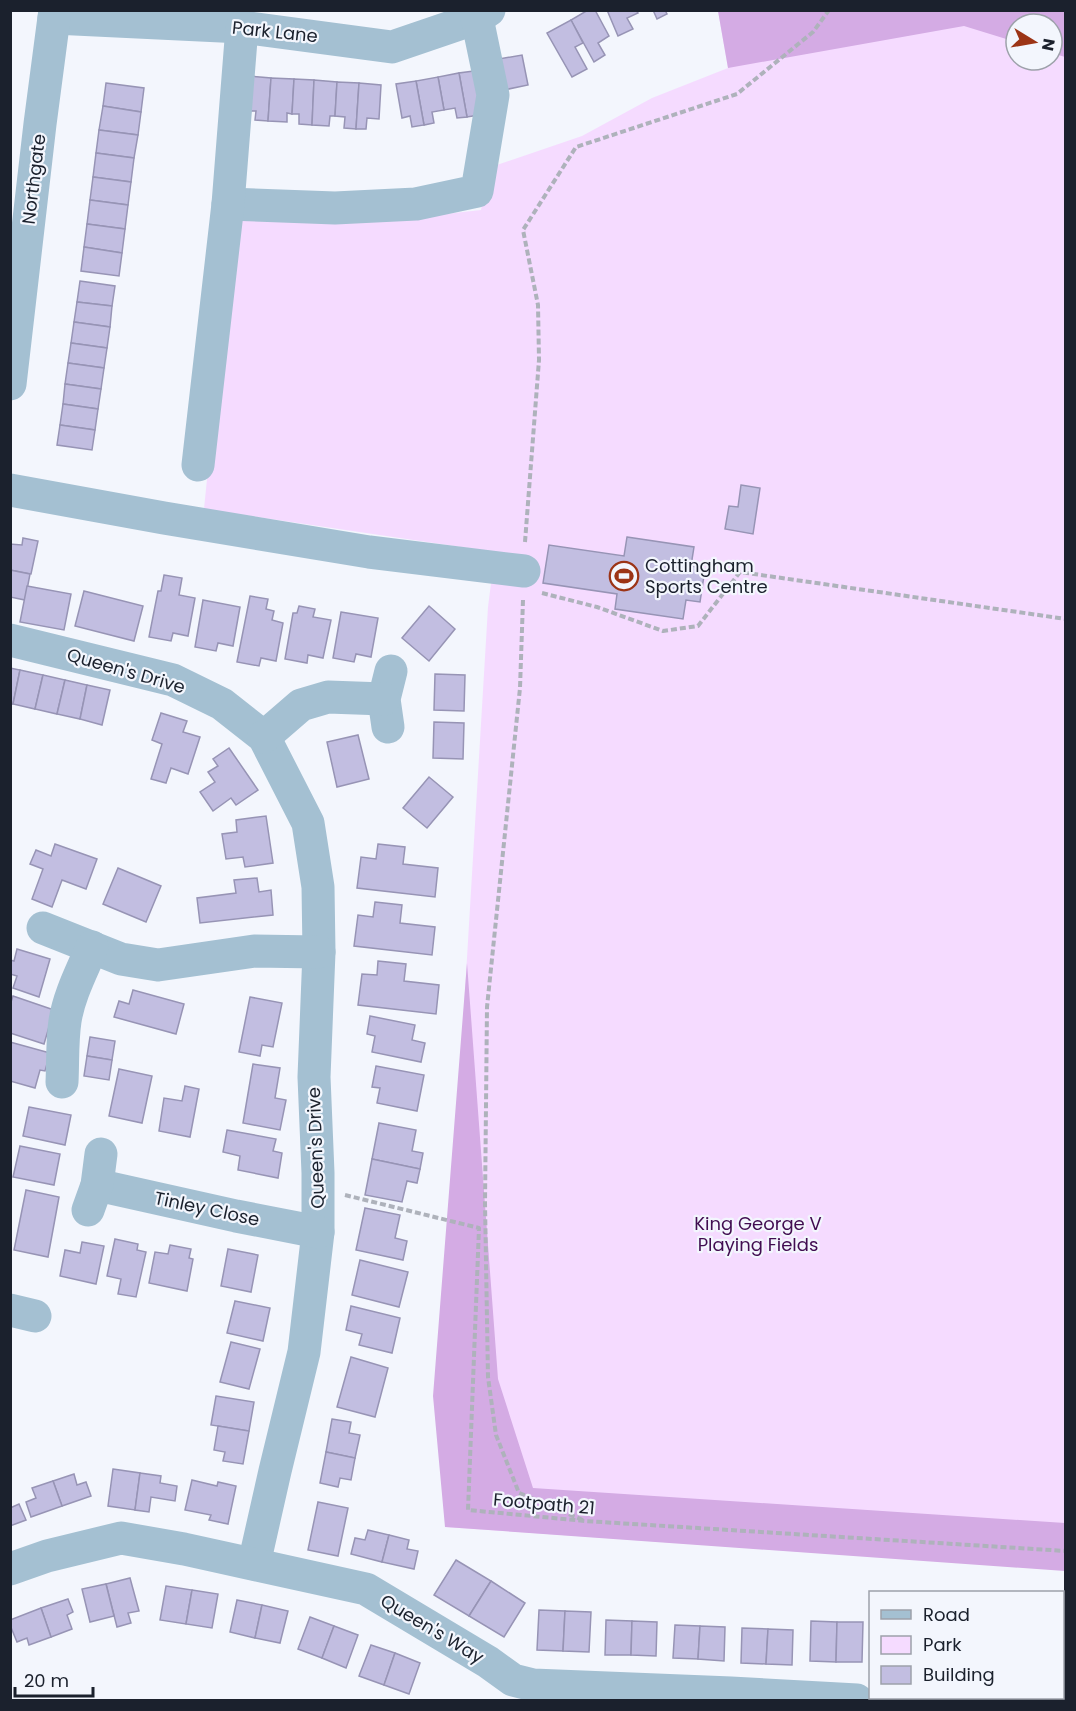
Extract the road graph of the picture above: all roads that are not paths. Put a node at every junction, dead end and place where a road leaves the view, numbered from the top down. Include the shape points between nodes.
1 (54, 14) edge
2 (483, 14) edge
3 (256, 22) edge
4 (22, 189) edge
5 (228, 204) junction
6 (10, 384) edge
7 (198, 465) dead end
8 (10, 490) edge
9 (524, 580) road end
10 (10, 640) edge
11 (388, 699) dead end
12 (264, 737) junction
13 (43, 928) dead end
14 (92, 947) junction
15 (319, 952) junction
16 (62, 1082) dead end
17 (95, 1183) dead end
18 (318, 1232) junction
19 (254, 1564) junction
20 (10, 1569) edge
21 (598, 1694) edge
22 (857, 1701) edge

1 - 3 street, Park Lane
1 - 4 street, Northgate
2 - 3 street, Park Lane via 392,47
2 - 5 street via 494,95 477,191 416,204 334,208
3 - 5 street via 235,131
4 - 6 street, Northgate
5 - 7 street
8 - 9 street
10 - 12 street, Queen's Drive via 173,680 222,704
11 - 12 street via 328,697 301,705
12 - 15 street, Queen's Drive via 308,823 318,886
13 - 14 street
14 - 15 street via 121,959 158,965 254,951
14 - 16 street via 66,1013
15 - 18 street, Queen's Drive via 314,1077
17 - 18 street, Tinley Close
18 - 19 street, Queen's Drive via 304,1352
19 - 20 street, Queen's Way via 121,1538
19 - 21 street, Queen's Way via 366,1589 513,1680
21 - 22 street, Queen's Way

